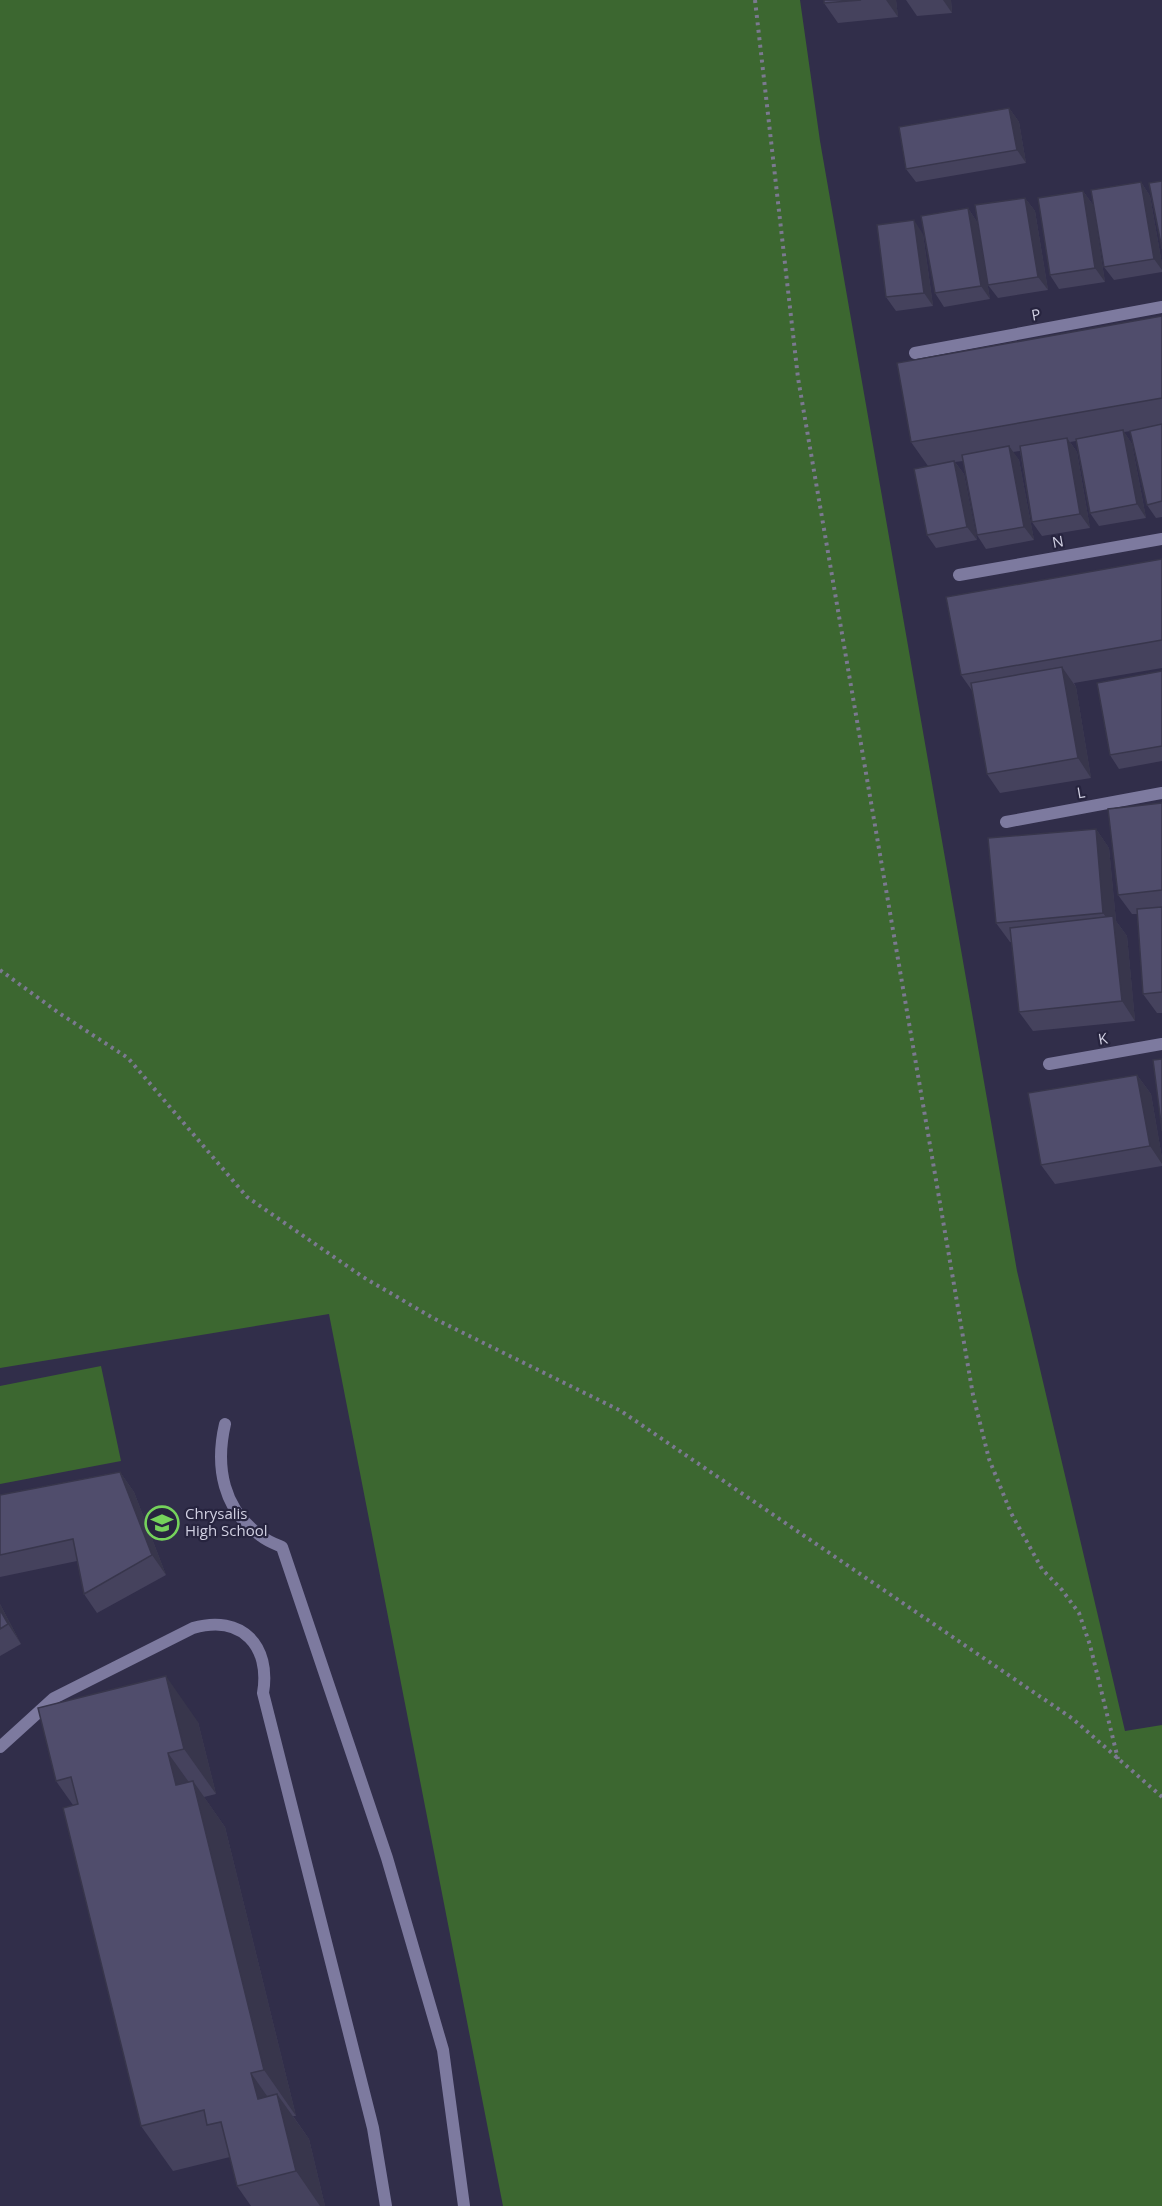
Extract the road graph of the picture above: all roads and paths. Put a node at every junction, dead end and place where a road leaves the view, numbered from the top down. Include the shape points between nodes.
1 (755, 0) edge
2 (1162, 307) edge
3 (915, 353) dead end
4 (1162, 539) edge
5 (959, 575) dead end
6 (1162, 793) edge
7 (1006, 822) dead end
8 (0, 970) edge
9 (1162, 1044) edge
10 (1049, 1064) dead end
11 (225, 1424) dead end
12 (0, 1747) edge
13 (1118, 1759) junction
14 (1162, 1797) edge
15 (386, 2206) edge
16 (464, 2206) edge

1 - 13 path via 798,378 973,1395 989,1459 1011,1513 1042,1569 1079,1613
2 - 3 street, P
4 - 5 street, N
6 - 7 street, L
8 - 13 path via 128,1058 247,1197 363,1276 434,1318 621,1411 1073,1719
9 - 10 street, K
11 - 16 street via 220,1453 223,1482 244,1520 261,1536 282,1547 387,1858 443,2050
12 - 15 street via 54,1698 193,1628 206,1624 234,1628 258,1648 266,1678 263,1693 373,2128
13 - 14 path

